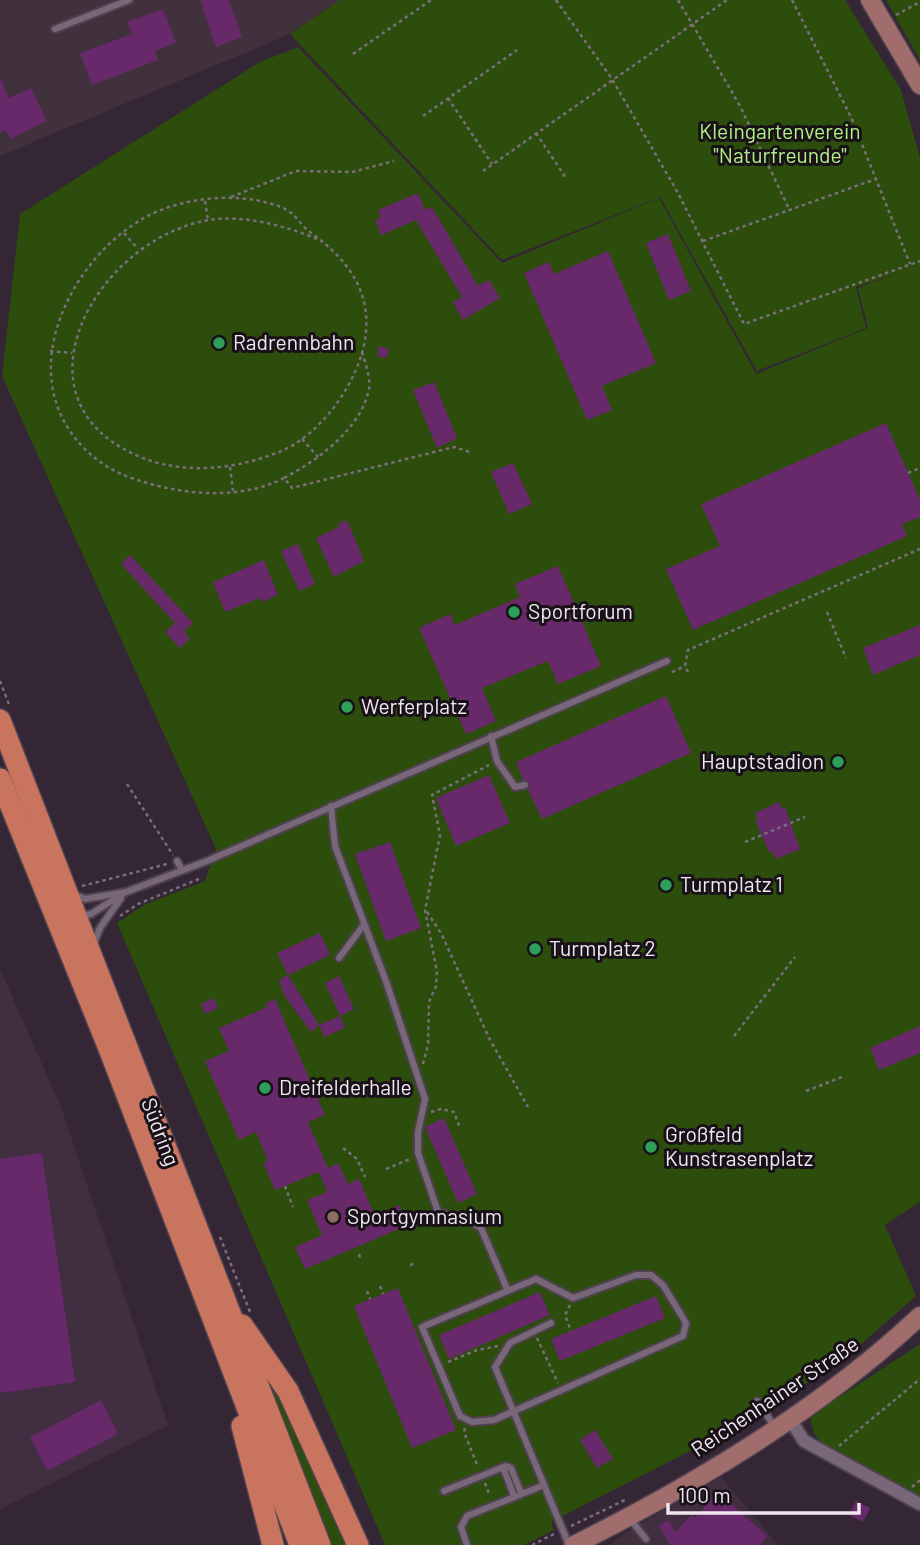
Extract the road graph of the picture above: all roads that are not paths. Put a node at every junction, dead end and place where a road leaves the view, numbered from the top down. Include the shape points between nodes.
1 (129, 0) edge
2 (870, 0) edge
3 (55, 29) dead end
4 (920, 85) edge
5 (667, 661) dead end
6 (5, 713) edge
7 (492, 736) junction
8 (0, 779) edge
9 (525, 785) dead end
10 (331, 806) junction
11 (177, 861) road end
12 (182, 870) junction
13 (126, 892) junction
14 (67, 905) junction
15 (363, 926) junction
16 (90, 954) junction
17 (340, 958) dead end
18 (508, 1291) junction
19 (226, 1303) junction
20 (920, 1316) edge
21 (551, 1323) dead end
22 (231, 1369) junction
23 (757, 1401) dead end
24 (513, 1413) junction
25 (782, 1422) junction
26 (544, 1485) junction
27 (444, 1492) dead end
28 (518, 1495) junction
29 (920, 1504) edge
30 (629, 1517) junction
31 (646, 1539) dead end
32 (273, 1545) edge
33 (300, 1545) edge
34 (320, 1545) edge
35 (358, 1545) edge
36 (467, 1545) edge
37 (571, 1545) edge

1 - 3 lane
2 - 4 main road
5 - 7 lane
6 - 14 main road, Südring
7 - 9 lane via 497,761 515,787
7 - 10 lane
8 - 14 main road, Südring
10 - 12 lane
10 - 15 lane via 335,846
11 - 12 lane
12 - 13 lane
13 - 14 lane
13 - 14 lane via 91,915
13 - 16 lane via 100,928
14 - 16 main road, Südring
14 - 22 main road, Südring via 110,1051
15 - 17 lane
15 - 18 lane via 425,1099 418,1153 438,1212 481,1228
16 - 19 main road, Südring
18 - 24 lane via 422,1327 466,1421 494,1420
18 - 24 lane via 542,1279 573,1298 636,1275 651,1275 663,1285 687,1329 679,1339
19 - 34 main road, Südring
19 - 35 main road via 288,1391
20 - 25 main road, Reichenhainer Straße via 865,1364
21 - 24 lane via 510,1343 495,1367
22 - 32 main road
22 - 33 main road, Südring
23 - 25 lane
24 - 26 lane
25 - 29 street via 827,1455
25 - 30 main road, Reichenhainer Straße
26 - 28 lane
26 - 37 lane
27 - 28 lane via 502,1467 511,1468
28 - 36 lane via 463,1520 461,1530
30 - 31 lane
30 - 37 main road, Reichenhainer Straße

